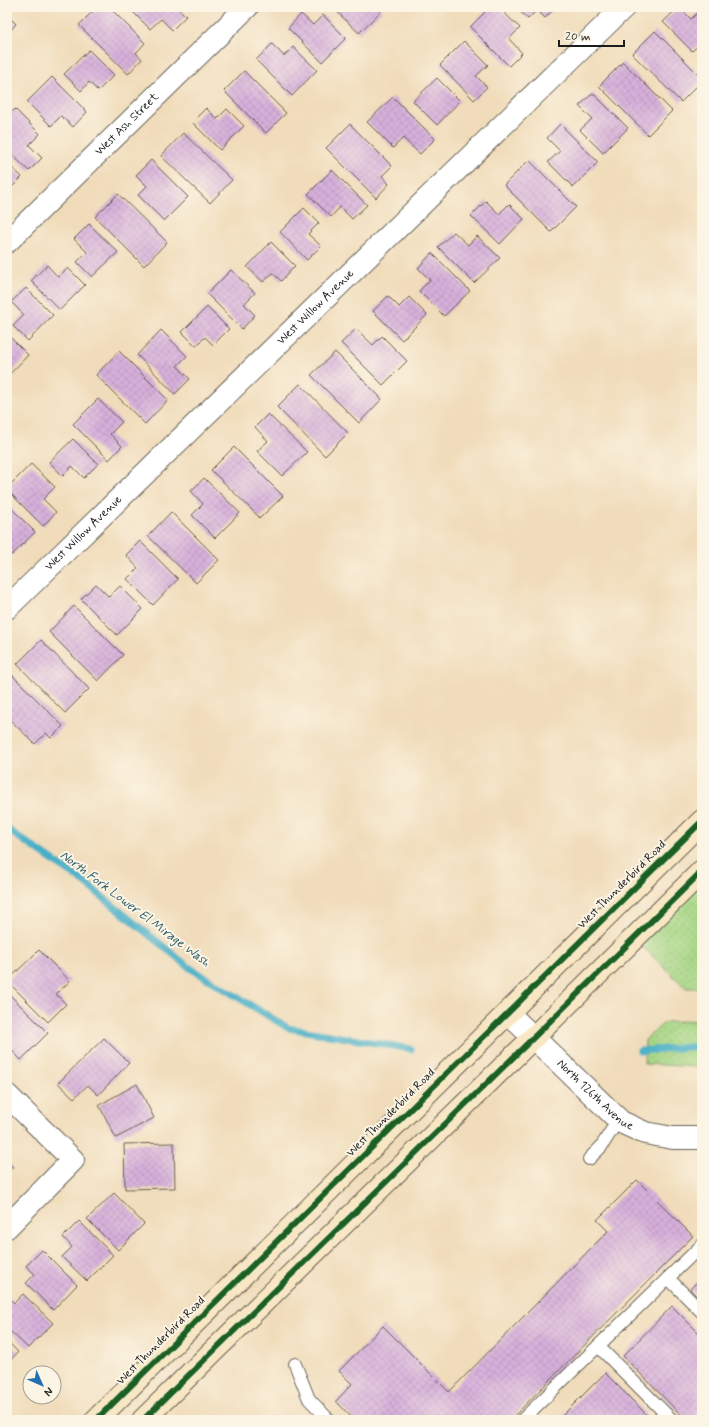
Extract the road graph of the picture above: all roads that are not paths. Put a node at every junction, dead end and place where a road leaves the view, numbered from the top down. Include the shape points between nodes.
1 (247, 7) edge
2 (624, 7) edge
3 (7, 242) edge
4 (7, 608) edge
5 (702, 821) edge
6 (702, 871) edge
7 (508, 1013) junction
8 (533, 1038) junction
9 (7, 1095) edge
10 (618, 1120) junction
11 (702, 1138) edge
12 (590, 1159) dead end
13 (7, 1227) edge
14 (702, 1245) edge
15 (668, 1278) junction
16 (702, 1312) edge
17 (598, 1346) junction
18 (295, 1364) dead end
19 (527, 1418) edge
20 (96, 1420) edge
21 (143, 1420) edge
22 (330, 1420) edge
23 (672, 1420) edge

1 - 3 street, West Ash Street
2 - 4 street, West Willow Avenue
5 - 7 main road, West Thunderbird Road
6 - 8 main road
7 - 8 street, North 126th Avenue
7 - 20 main road, West Thunderbird Road
8 - 10 street, North 126th Avenue
8 - 21 main road
9 - 13 street via 73,1160
10 - 11 street, North 126th Avenue via 645,1133 673,1138
10 - 12 lane
14 - 15 lane
15 - 16 lane
15 - 17 lane
17 - 19 lane
17 - 23 lane
18 - 22 lane via 309,1399

